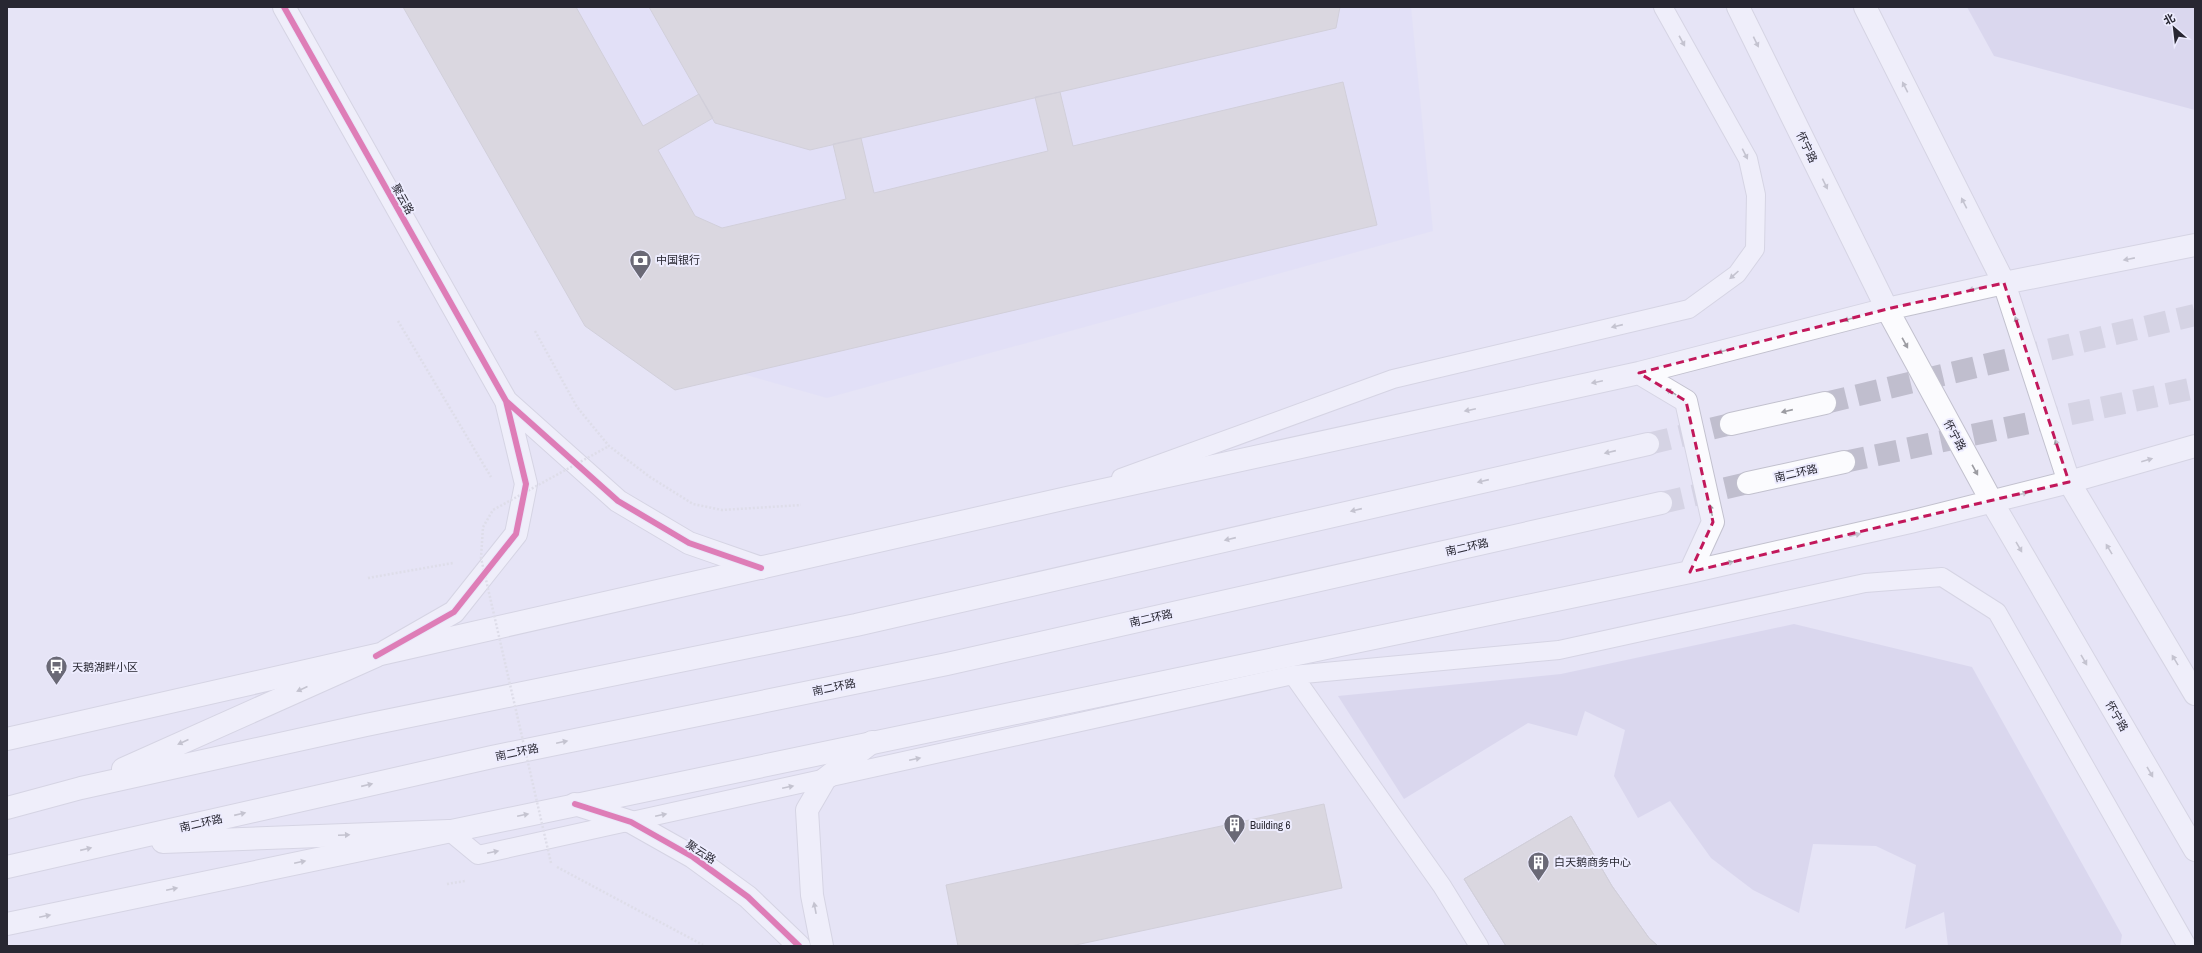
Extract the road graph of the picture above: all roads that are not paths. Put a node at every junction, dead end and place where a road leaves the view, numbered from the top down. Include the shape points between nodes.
1 (284, 7) edge
2 (1663, 7) edge
3 (1738, 7) edge
4 (1865, 7) edge
5 (2195, 240) edge
6 (2195, 245) edge
7 (2158, 254) junction
8 (2004, 283) junction
9 (1887, 309) junction
10 (1639, 373) junction
11 (506, 402) junction
12 (1825, 403) tunnel mouth
13 (1731, 424) tunnel mouth
14 (1648, 444) tunnel mouth
15 (2195, 446) edge
16 (1844, 462) tunnel mouth
17 (2069, 482) junction
18 (1748, 483) tunnel mouth
19 (1067, 498) junction
20 (1992, 502) junction
21 (1661, 503) tunnel mouth
22 (761, 568) junction
23 (1690, 572) junction
24 (376, 656) junction
25 (1293, 676) junction
26 (2195, 694) edge
27 (7, 739) edge
28 (872, 742) junction
29 (825, 779) junction
30 (81, 788) junction
31 (575, 804) junction
32 (9, 807) edge
33 (630, 822) junction
34 (449, 831) junction
35 (109, 844) junction
36 (2195, 850) edge
37 (56, 856) junction
38 (7, 867) edge
39 (7, 875) edge
40 (7, 924) edge
41 (799, 946) edge
42 (822, 946) edge
43 (1478, 946) edge
44 (2187, 946) edge

1 - 11 main road, 聚云路
2 -> 19 lane via 1748,159 1756,195 1755,248 1737,274 1689,309 1394,380
3 -> 9 main road, 怀宁路
8 -> 4 main road
5 - 7 main road
6 - 7 main road
7 -> 8 main road
8 -> 9 main road
17 -> 8 main road
9 -> 10 main road
9 -> 20 main road, 怀宁路
10 -> 19 main road
23 -> 10 main road via 1713,522 1686,401
11 - 22 main road via 618,501 690,543
11 - 24 main road via 526,484 516,534 454,612
12 -> 13 main road
14 -> 30 main road via 856,625 366,725
17 -> 15 main road
16 - 18 main road, 南二环路
20 -> 17 main road
26 -> 17 main road
19 - 22 main road
23 -> 20 main road
20 -> 36 main road, 怀宁路
35 -> 21 main road, 南二环路 via 492,757 947,664
22 - 24 main road
23 - 28 main road
24 - 27 main road
24 -> 30 main road
29 -> 25 lane
25 - 43 lane via 1442,886
25 - 44 lane via 1559,650 1865,583 1942,577 1997,612
28 - 29 main road
28 - 31 main road
33 -> 29 lane
42 -> 29 main road via 812,895 807,810
30 - 32 main road
31 - 33 main road, 聚云路
34 -> 31 main road
34 -> 33 lane via 478,855
33 - 41 main road, 聚云路 via 692,857 748,897
35 -> 34 main road
40 -> 34 main road
37 -> 35 main road, 南二环路
37 - 38 main road, 南二环路
37 - 39 main road

